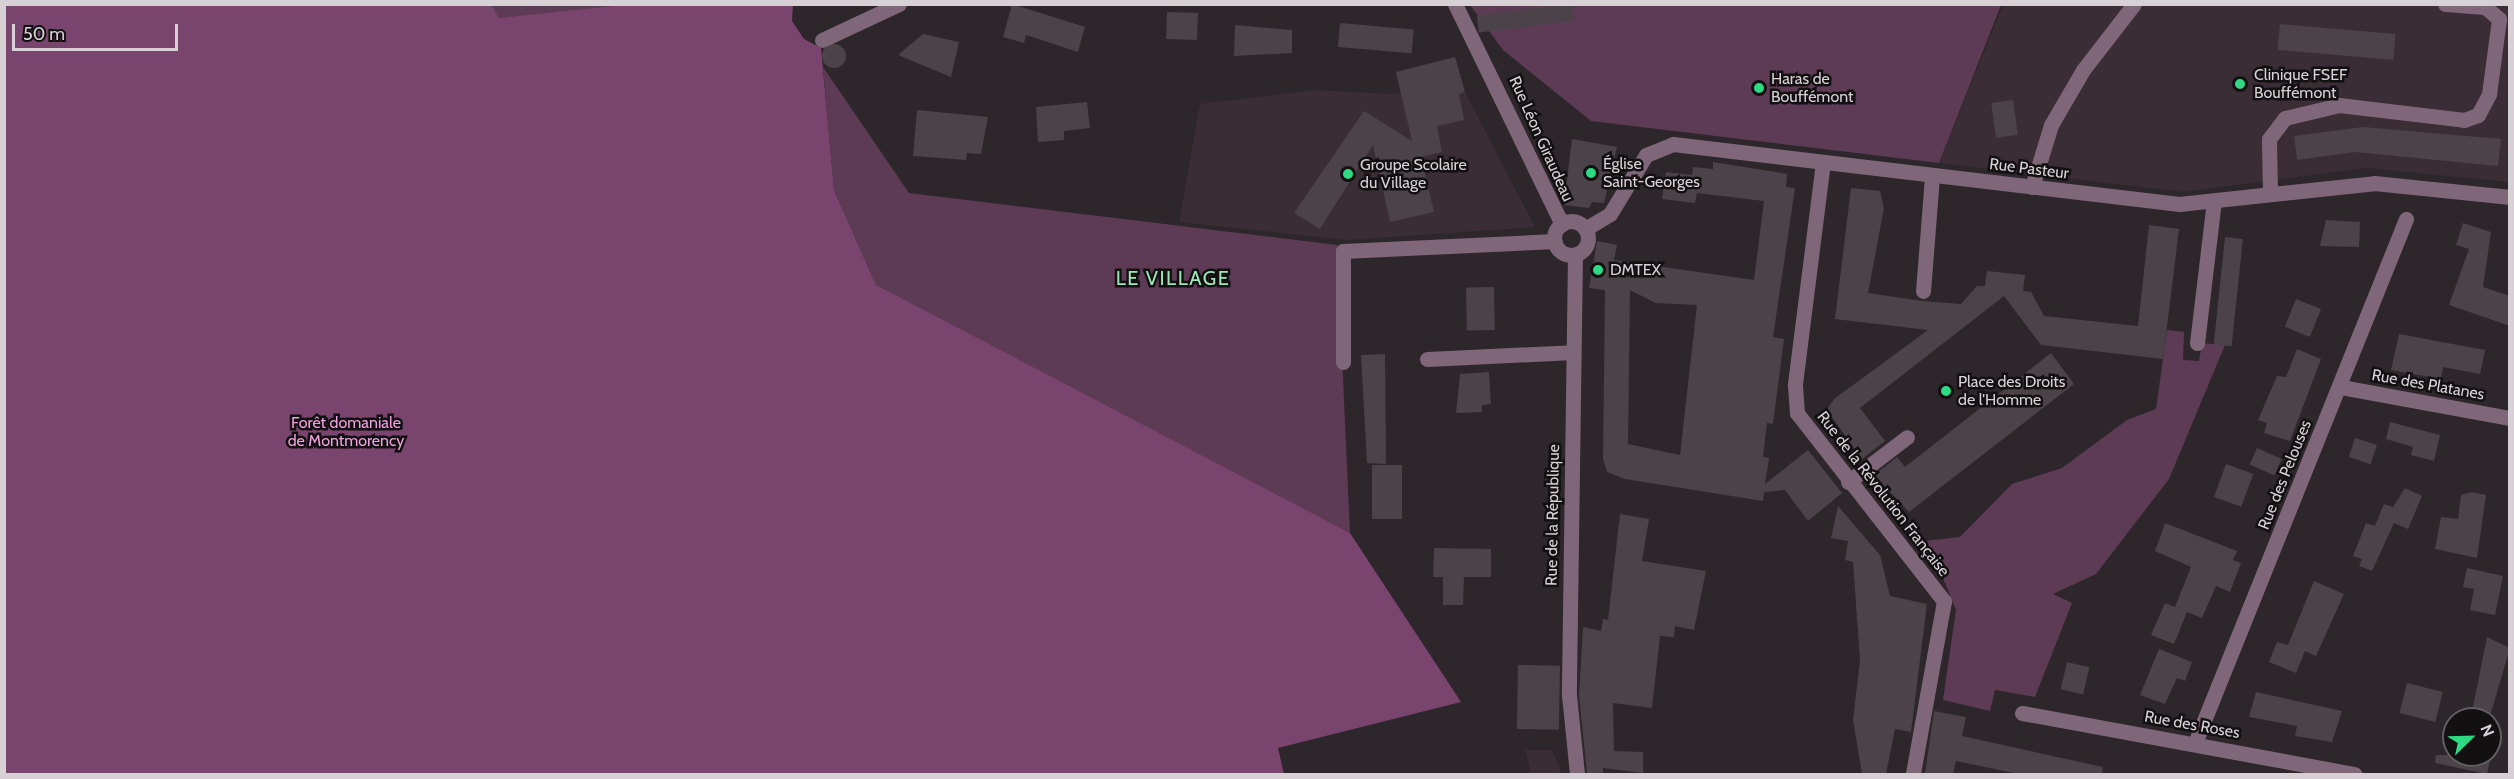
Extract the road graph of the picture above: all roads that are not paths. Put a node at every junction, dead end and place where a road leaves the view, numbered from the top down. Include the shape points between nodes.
1 (899, 4) edge
2 (1455, 4) edge
3 (2134, 4) edge
4 (2445, 4) edge
5 (2502, 11) edge
6 (822, 40) dead end
7 (1823, 162) junction
8 (1932, 176) junction
9 (2032, 187) junction
10 (2270, 194) junction
11 (2510, 197) edge
12 (2214, 201) junction
13 (2406, 219) dead end
14 (1562, 225) junction
15 (1585, 229) junction
16 (1555, 241) junction
17 (1575, 255) junction
18 (1923, 291) dead end
19 (2197, 343) dead end
20 (1573, 352) junction
21 (1427, 359) dead end
22 (1343, 362) dead end
23 (2341, 387) junction
24 (2510, 418) edge
25 (1907, 437) dead end
26 (1848, 482) junction
27 (2022, 713) dead end
28 (2195, 743) junction
29 (1577, 774) edge
30 (1913, 774) edge
31 (2354, 774) edge

1 - 6 street
2 - 14 street, Rue Léon Giraudeau
3 - 9 street via 2083,70 2051,125
4 - 5 street
5 - 10 street via 2489,94 2478,115 2464,120 2339,105 2285,118 2269,139
7 - 8 street, Rue Pasteur
7 - 15 street, Rue Pasteur via 1664,146 1636,168 1610,214
7 - 26 street, Rue de la Révolution Française via 1795,385 1797,413
8 - 9 street, Rue Pasteur
8 - 18 street
9 - 12 street, Rue Pasteur via 2179,204
10 - 11 street, Rue Pasteur via 2374,183
10 - 12 street, Rue Pasteur
12 - 19 street
13 - 23 street, Rue des Pelouses
14 - 15 street via 1577,222
14 - 16 street
15 - 17 street via 1587,245
16 - 17 street via 1562,253
16 - 22 street via 1343,251
17 - 20 street, Rue de la République
20 - 21 street
20 - 29 street, Rue de la République via 1569,695
23 - 24 street, Rue des Platanes
23 - 28 street, Rue des Pelouses
25 - 26 street
26 - 30 street, Rue de la Révolution Française via 1940,594 1945,608
27 - 28 street, Rue des Roses
28 - 31 street, Rue des Roses

